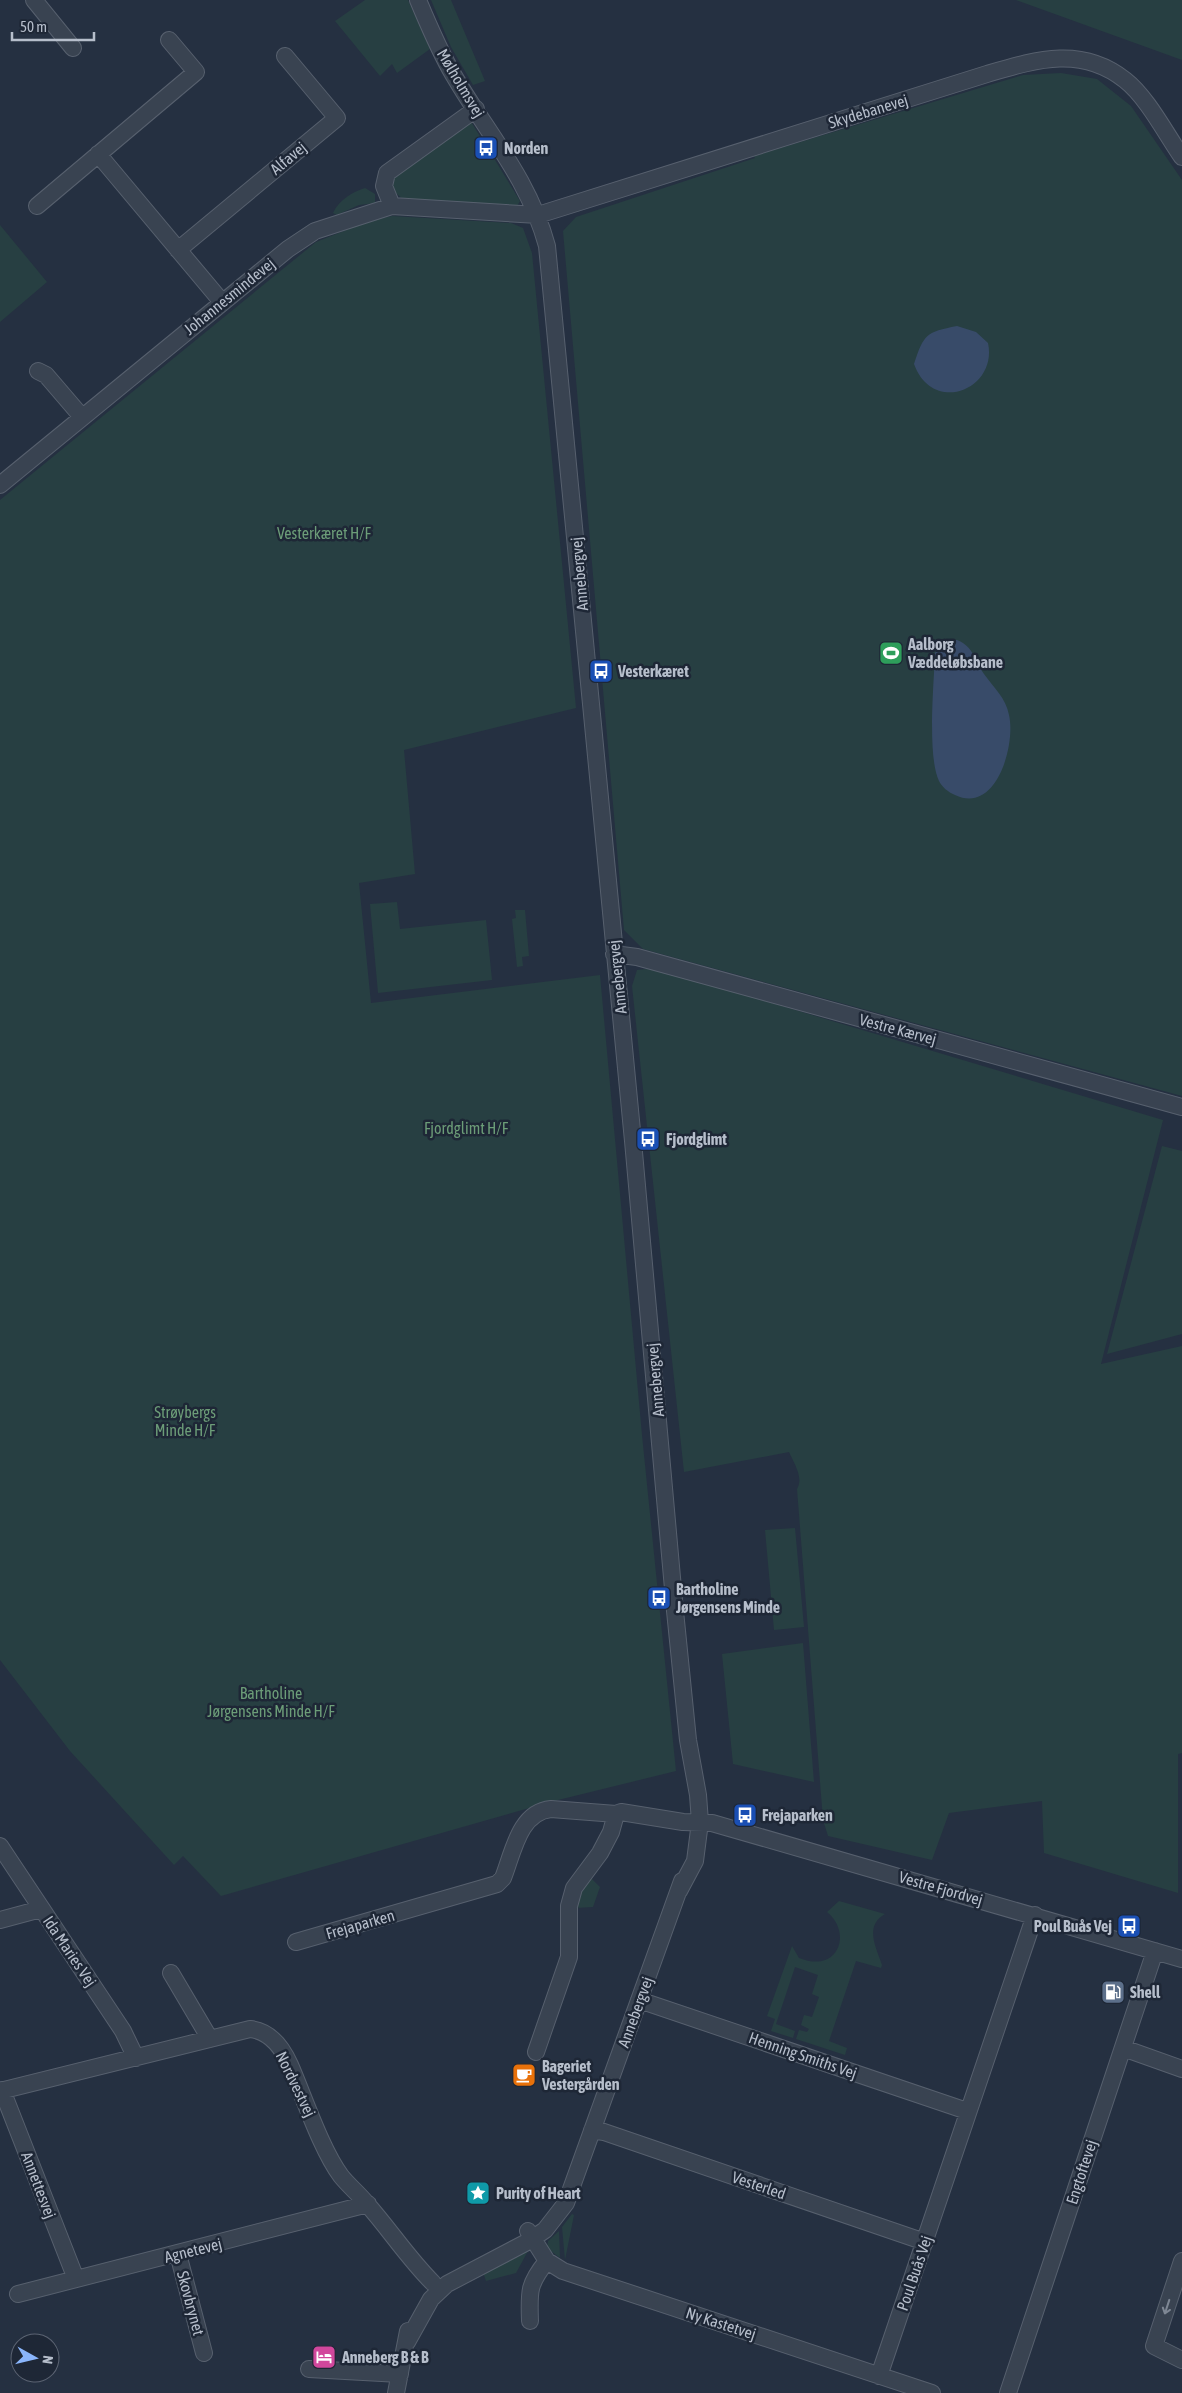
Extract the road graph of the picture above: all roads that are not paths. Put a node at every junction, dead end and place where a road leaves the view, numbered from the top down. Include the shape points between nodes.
1 (34, 0) edge
2 (418, 0) edge
3 (170, 40) dead end
4 (73, 48) dead end
5 (285, 56) dead end
6 (476, 109) junction
7 (1176, 135) edge
8 (98, 154) junction
9 (1182, 157) edge
10 (38, 206) dead end
11 (392, 206) junction
12 (538, 215) junction
13 (178, 250) junction
14 (222, 302) junction
15 (38, 371) dead end
16 (82, 417) junction
17 (0, 485) edge
18 (614, 954) junction
19 (1182, 1107) edge
20 (616, 1814) junction
21 (695, 1822) junction
22 (0, 1846) edge
23 (41, 1909) junction
24 (1035, 1915) junction
25 (0, 1920) edge
26 (296, 1942) dead end
27 (1155, 1951) junction
28 (1182, 1959) edge
29 (171, 1973) dead end
30 (639, 2000) junction
31 (210, 2039) junction
32 (1123, 2048) junction
33 (536, 2052) dead end
34 (136, 2058) junction
35 (1182, 2069) edge
36 (1, 2091) edge
37 (968, 2111) junction
38 (592, 2130) junction
39 (368, 2204) junction
40 (530, 2235) junction
41 (925, 2242) junction
42 (178, 2254) junction
43 (1182, 2261) edge
44 (547, 2262) junction
45 (76, 2279) junction
46 (432, 2283) junction
47 (18, 2294) dead end
48 (530, 2321) dead end
49 (407, 2342) junction
50 (204, 2353) dead end
51 (1182, 2360) edge
52 (309, 2369) dead end
53 (400, 2374) junction
54 (879, 2376) junction
55 (396, 2393) edge
56 (932, 2393) edge
57 (1008, 2393) edge

1 - 4 street
2 - 6 street, Mølholmsvej via 430,31
3 - 8 street via 196,72
5 - 13 street, Alfavej via 337,118
6 - 11 street via 387,173 384,186
6 - 12 street, Mølholmsvej via 521,180
7 - 9 street, Skydebanevej
7 - 12 street, Skydebanevej via 1126,80 1085,60 1050,58 987,74
8 - 10 street
8 - 13 street
11 - 12 street, Johannesmindevej
11 - 14 street, Johannesmindevej via 315,231
12 - 18 street, Annebergvej via 547,246 554,309
13 - 14 street
14 - 16 street, Johannesmindevej
15 - 16 street via 46,375
16 - 17 street, Johannesmindevej
18 - 19 street, Vestre Kærvej via 637,957
18 - 21 street, Annebergvej via 688,1740 688,1797
20 - 21 street, Frejaparken
20 - 26 street, Frejaparken via 542,1810 524,1824 504,1878 497,1884
20 - 33 street via 600,1853 574,1888 569,1906 569,1957
21 - 24 street, Vestre Fjordvej via 738,1830
21 - 30 street, Annebergvej via 679,1891
22 - 23 street, Ida Maries Vej
23 - 25 street
23 - 34 street, Ida Maries Vej via 123,2031
24 - 27 street, Vestre Fjordvej
24 - 37 street, Poul Buås Vej
27 - 28 street, Vestre Fjordvej
27 - 32 street, Engtoftevej
29 - 31 street
30 - 37 street, Henning Smiths Vej
30 - 38 street, Annebergvej
31 - 34 street, Nordvestvej
31 - 39 street, Nordvestvej via 250,2029 261,2030 271,2037 288,2062 341,2176
32 - 35 street
32 - 57 street, Engtoftevej
34 - 36 street, Nordvestvej
36 - 45 street, Annettesvej
37 - 41 street, Poul Buås Vej
38 - 40 street, Annebergvej via 559,2213 545,2230
38 - 41 street, Vesterled
39 - 42 street, Agnetevej
39 - 46 street, Nordvestvej
40 - 44 street
40 - 46 street, Annebergvej via 451,2269
40 - 49 street, Annebergvej via 447,2284 430,2300
41 - 54 street, Poul Buås Vej
42 - 45 street, Agnetevej
42 - 50 street, Skovbrynet
43 -> 51 street via 1154,2346
44 - 48 street via 534,2278 529,2292
44 - 54 street, Ny Kastetvej via 563,2271
45 - 47 street, Agnetevej
46 - 49 street, Annebergvej via 414,2308
49 - 53 street, Annebergvej
52 - 53 street
53 - 55 street, Annebergvej
54 - 56 street, Ny Kastetvej

